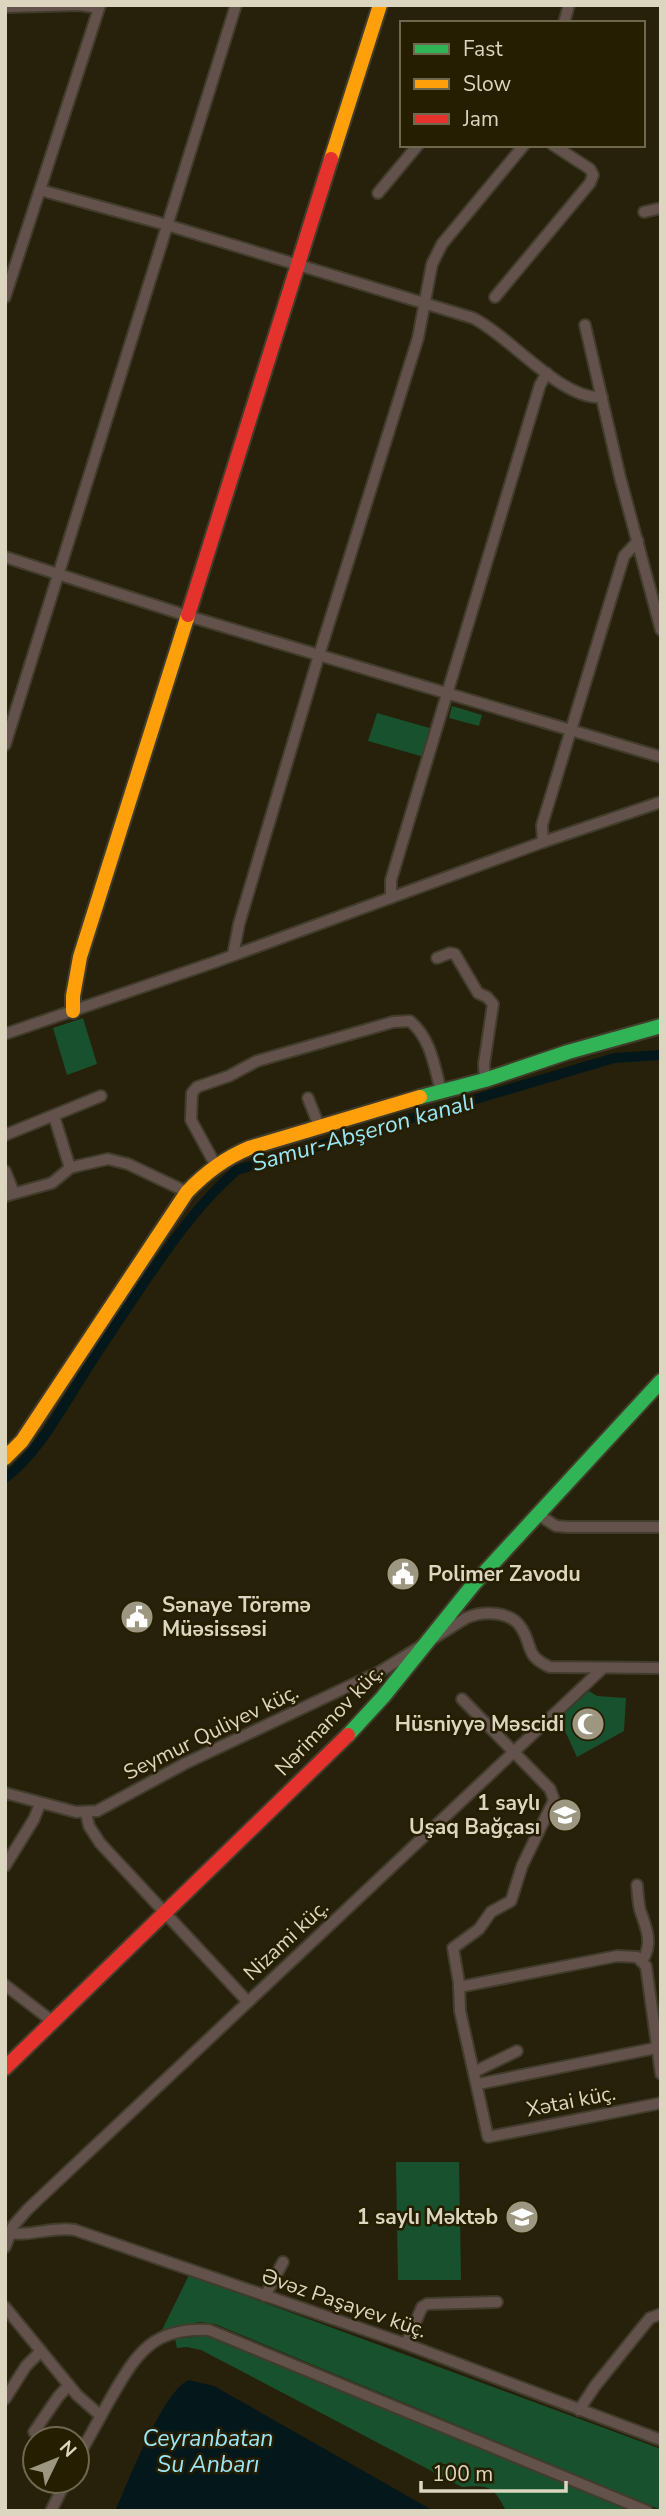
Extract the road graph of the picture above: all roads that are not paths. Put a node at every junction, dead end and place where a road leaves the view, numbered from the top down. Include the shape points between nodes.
1 (236, 5) edge
2 (380, 5) edge
3 (5, 7) edge
4 (99, 7) edge
5 (416, 147) edge
6 (522, 147) edge
7 (556, 147) edge
8 (40, 190) junction
9 (378, 193) dead end
10 (661, 208) edge
11 (645, 212) dead end
12 (167, 225) junction
13 (298, 266) junction
14 (5, 297) edge
15 (495, 298) dead end
16 (425, 302) junction
17 (585, 324) dead end
18 (547, 373) junction
19 (602, 397) junction
20 (638, 541) junction
21 (5, 558) edge
22 (58, 575) junction
23 (188, 616) junction
24 (661, 630) edge
25 (319, 655) junction
26 (448, 693) junction
27 (572, 732) junction
28 (5, 745) edge
29 (661, 757) edge
30 (661, 802) edge
31 (543, 842) junction
32 (391, 897) junction
33 (233, 955) junction
34 (437, 958) dead end
35 (73, 1011) junction
36 (661, 1026) edge
37 (5, 1034) edge
38 (485, 1080) junction
39 (441, 1091) junction
40 (101, 1096) dead end
41 (307, 1098) dead end
42 (54, 1116) junction
43 (318, 1126) junction
44 (5, 1135) edge
45 (215, 1164) junction
46 (70, 1168) junction
47 (5, 1171) edge
48 (187, 1192) junction
49 (10, 1194) edge
50 (661, 1381) edge
51 (5, 1458) edge
52 (537, 1514) junction
53 (661, 1527) edge
54 (425, 1643) junction
55 (603, 1668) junction
56 (661, 1668) edge
57 (462, 1699) dead end
58 (514, 1753) junction
59 (5, 1793) edge
60 (40, 1804) junction
61 (86, 1813) junction
62 (5, 1866) edge
63 (637, 1885) dead end
64 (165, 1912) junction
65 (642, 1961) junction
66 (5, 1985) edge
67 (459, 1987) junction
68 (248, 2002) junction
69 (52, 2021) junction
70 (656, 2048) junction
71 (517, 2051) dead end
72 (5, 2068) edge
73 (474, 2072) junction
74 (661, 2074) edge
75 (478, 2084) junction
76 (661, 2103) edge
77 (7, 2233) edge
78 (5, 2247) edge
79 (283, 2262) dead end
80 (265, 2296) junction
81 (497, 2302) dead end
82 (5, 2307) edge
83 (661, 2314) edge
84 (406, 2344) junction
85 (41, 2351) junction
86 (69, 2385) junction
87 (5, 2399) edge
88 (579, 2410) junction
89 (101, 2416) junction
90 (39, 2425) edge
91 (91, 2434) edge
92 (661, 2440) edge
93 (59, 2495) edge
94 (51, 2511) edge
95 (647, 2511) edge

1 - 12 street
2 - 13 street
3 - 4 street
4 - 8 street
5 - 9 street
6 - 16 street via 436,253
7 - 15 street via 590,169 590,183
8 - 12 street
8 - 14 street
10 - 11 street
12 - 13 street
12 - 22 street
13 - 16 street
13 - 23 street
16 - 18 street via 489,326
16 - 25 street via 418,338
17 - 19 street
18 - 19 street via 577,392
18 - 26 street
19 - 20 street
20 - 24 street
20 - 27 street via 624,556
21 - 22 street
22 - 23 street
22 - 28 street
23 - 25 street
23 - 35 street via 80,957
25 - 26 street
25 - 33 street
26 - 27 street
26 - 32 street via 391,880
27 - 29 street
27 - 31 street via 542,825
30 - 31 street
31 - 32 street
32 - 33 street
33 - 35 street
34 - 38 street via 455,954 478,993 493,1004
35 - 37 street
36 - 38 street
38 - 39 street
39 - 43 street
39 - 45 street via 427,1042 411,1021 393,1022 257,1061 191,1093 191,1120
40 - 42 street
41 - 43 street
42 - 44 street
42 - 46 street
43 - 45 street via 229,1155
45 - 48 street
46 - 48 street via 117,1160
46 - 49 street via 52,1183
47 - 49 street
48 - 51 street via 48,1403
50 - 52 street, Nərimanov küç.
52 - 53 street via 556,1526
52 - 54 street, Nərimanov küç.
54 - 55 street via 466,1618 491,1613 517,1622 538,1662 550,1667
54 - 61 street, Seymur Quliyev küç. via 380,1671
54 - 64 street, Nərimanov küç. via 360,1723
55 - 56 street
55 - 58 street, Nizami küç.
57 - 58 street
58 - 67 street via 550,1789 554,1800 522,1866 511,1901 495,1909 479,1929 453,1948
58 - 68 street, Nizami küç.
59 - 60 street
60 - 61 street
60 - 62 street
61 - 64 street via 100,1843
63 - 65 street via 649,1944
64 - 68 street
64 - 69 street, Nərimanov küç.
65 - 67 street via 631,1955 617,1956
65 - 70 street
66 - 69 street
67 - 73 street
68 - 77 street, Nizami küç.
69 - 72 street, Nərimanov küç.
70 - 74 street
70 - 75 street
71 - 73 street
73 - 75 street
75 - 76 street, Xətai küç. via 488,2137
77 - 78 street, Nizami küç.
77 - 80 street, Əvəz Paşayev küç. via 75,2231
79 - 80 street
80 - 84 street, Əvəz Paşayev küç.
81 - 84 street via 427,2304
82 - 85 street
83 - 88 street via 650,2318
84 - 88 street, Əvəz Paşayev küç.
85 - 86 street
85 - 87 street
86 - 89 street
86 - 90 street
88 - 92 street, Əvəz Paşayev küç.
89 - 91 street
89 - 95 street via 143,2350 171,2334 209,2329
93 - 94 street

